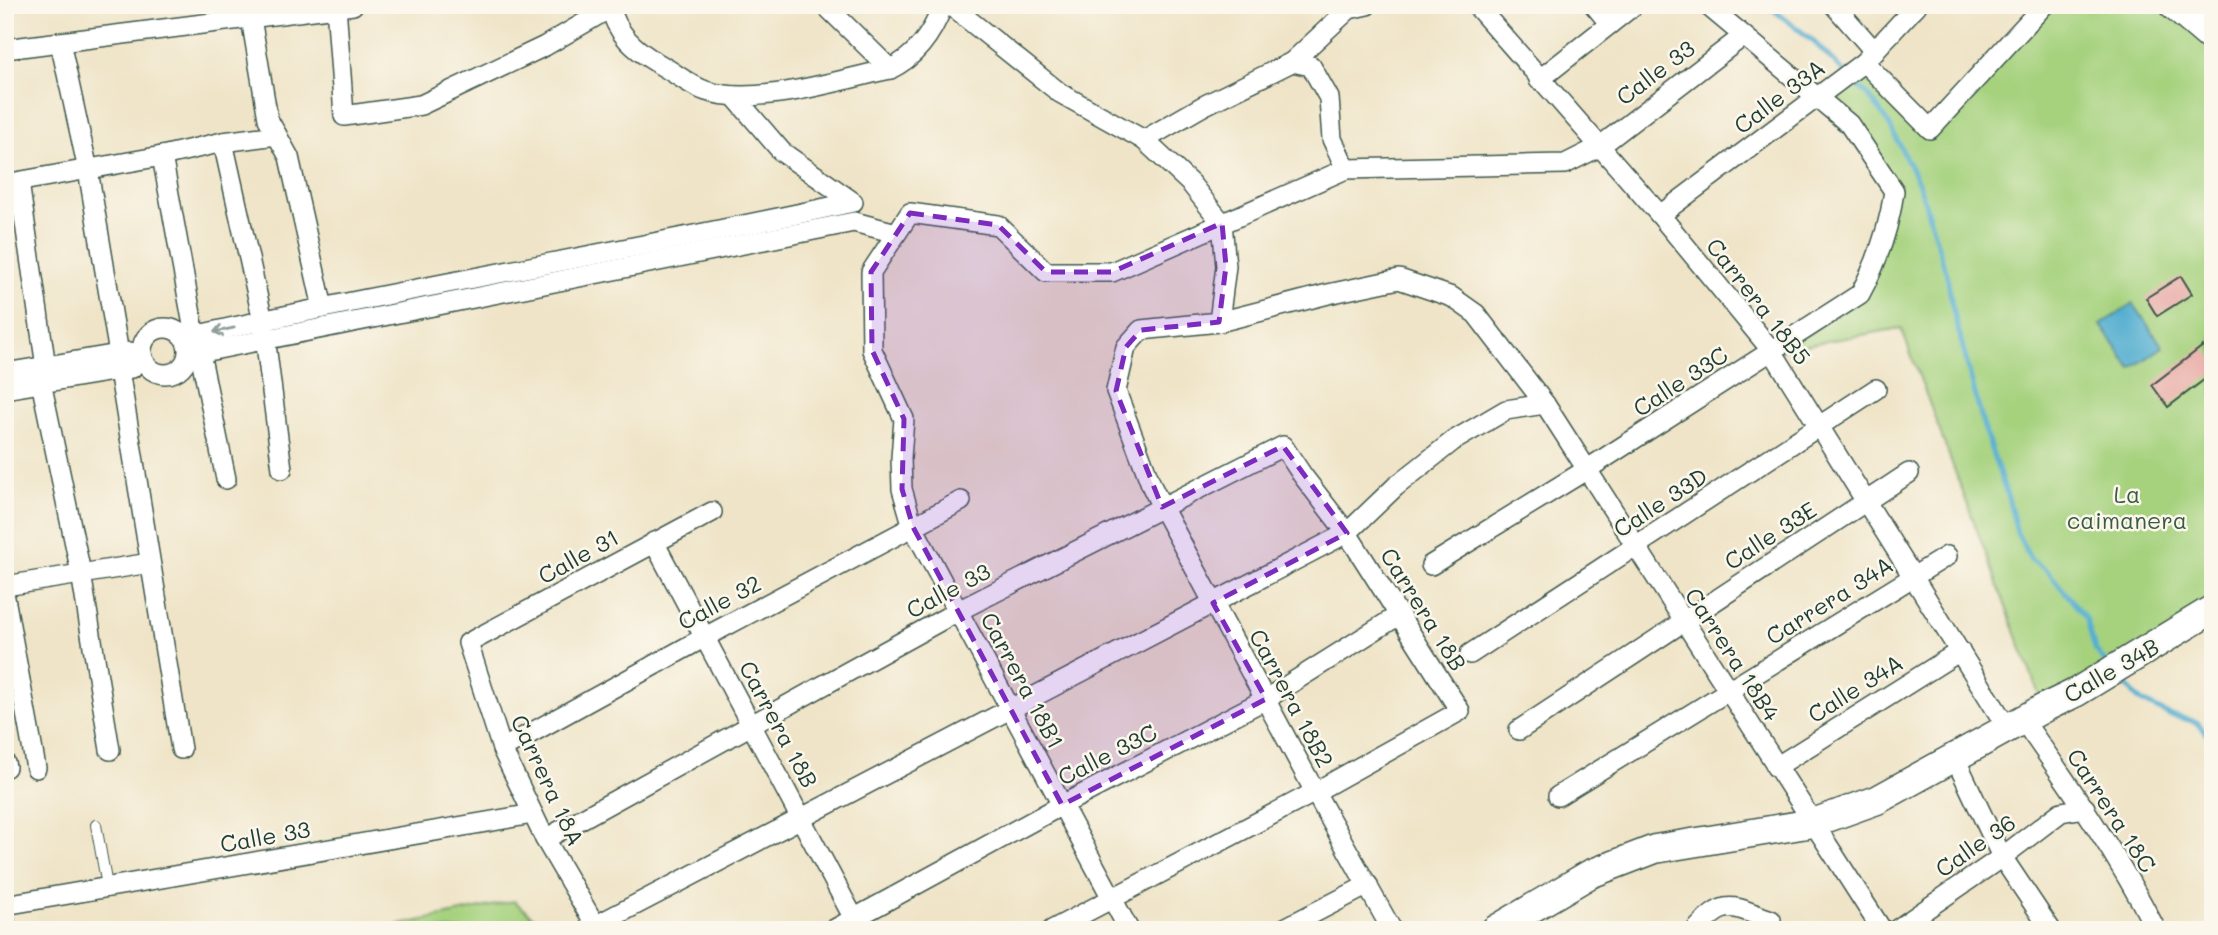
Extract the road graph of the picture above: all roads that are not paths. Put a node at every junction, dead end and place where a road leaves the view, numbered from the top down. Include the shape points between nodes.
1 (825, 5) edge
2 (943, 5) edge
3 (950, 5) edge
4 (1367, 5) edge
5 (1476, 5) edge
6 (1594, 5) edge
7 (1634, 5) edge
8 (1707, 5) edge
9 (1834, 5) edge
10 (1917, 5) edge
11 (2044, 5) edge
12 (342, 6) edge
13 (612, 6) edge
14 (2188, 7) edge
15 (251, 18) junction
16 (1610, 24) junction
17 (1742, 37) junction
18 (2213, 39) edge
19 (60, 42) junction
20 (5, 49) edge
21 (1869, 57) junction
22 (1292, 62) junction
23 (890, 69) junction
24 (1539, 80) junction
25 (734, 96) junction
26 (1818, 98) junction
27 (277, 135) junction
28 (1144, 141) junction
29 (223, 142) junction
30 (1598, 146) junction
31 (162, 156) junction
32 (1346, 169) junction
33 (88, 170) junction
34 (12, 183) edge
35 (1660, 215) junction
36 (1222, 223) junction
37 (896, 233) junction
38 (323, 308) junction
39 (1219, 322) junction
40 (264, 330) junction
41 (192, 346) junction
42 (1772, 351) junction
43 (144, 358) junction
44 (119, 362) junction
45 (5, 373) edge
46 (43, 374) junction
47 (5, 389) edge
48 (1876, 389) dead end
49 (1545, 404) junction
50 (1820, 427) junction
51 (282, 469) dead end
52 (1586, 470) junction
53 (1909, 473) dead end
54 (226, 479) dead end
55 (961, 501) dead end
56 (1867, 501) junction
57 (1162, 507) junction
58 (712, 512) dead end
59 (913, 527) junction
60 (1348, 533) junction
61 (654, 542) junction
62 (1635, 547) junction
63 (1947, 555) dead end
64 (150, 563) junction
65 (1432, 565) dead end
66 (81, 573) junction
67 (1913, 577) junction
68 (5, 586) edge
69 (5, 598) edge
70 (1213, 603) junction
71 (2213, 609) edge
72 (958, 611) junction
73 (1399, 615) junction
74 (1683, 622) junction
75 (705, 637) junction
76 (468, 643) joint
77 (1960, 651) junction
78 (1470, 654) dead end
79 (1728, 691) junction
80 (1266, 699) junction
81 (1011, 709) junction
82 (751, 724) junction
83 (2016, 724) junction
84 (1519, 730) dead end
85 (181, 749) dead end
86 (502, 749) junction
87 (110, 750) dead end
88 (1955, 758) junction
89 (1776, 767) junction
90 (36, 768) dead end
91 (1315, 792) junction
92 (1558, 796) dead end
93 (1062, 805) junction
94 (2085, 808) junction
95 (533, 814) junction
96 (801, 818) junction
97 (1813, 823) junction
98 (96, 825) dead end
99 (545, 839) junction
100 (2002, 857) junction
101 (1368, 885) junction
102 (107, 886) junction
103 (1112, 898) junction
104 (6, 900) edge
105 (1771, 920) dead end
106 (858, 924) edge
107 (597, 928) edge
108 (11, 930) edge
109 (833, 930) edge
110 (1052, 930) edge
111 (1129, 930) edge
112 (1281, 930) edge
113 (1392, 930) edge
114 (1495, 930) edge
115 (1696, 930) edge
116 (1882, 930) edge
117 (1896, 930) edge
118 (2051, 930) edge
119 (2156, 930) edge

1 - 23 street
2 - 23 street via 936,25 906,61
3 - 28 street via 1060,93
4 - 22 street via 1349,9
5 - 24 street, Carrera 18B5
6 - 16 street
7 - 16 street
8 - 17 street
9 - 21 street
10 - 21 street, Calle 33A
11 - 21 street via 1930,129
12 - 13 street via 344,116 421,105 545,46
12 - 15 street
13 - 25 street via 613,23 639,52 705,91
14 - 18 main road
15 - 19 street
15 - 27 street via 268,119
16 - 24 street
17 - 26 street
17 - 30 street, Calle 33
19 - 20 street
19 - 33 street
21 - 26 street, Calle 33A
22 - 28 street
22 - 32 street via 1311,66 1329,97 1332,139
23 - 25 street via 773,94
24 - 30 street, Carrera 18B5
25 - 38 street via 782,152 853,202
26 - 35 street, Calle 33A
26 - 42 street, Calle 33C via 1849,124 1894,191 1890,223 1875,268 1860,294
27 - 29 street
27 - 38 street via 289,157
28 - 36 street via 1191,184
29 - 31 street
29 - 40 street
30 - 32 street, Calle 33 via 1565,164
30 - 35 street, Carrera 18B5
31 - 33 street
31 - 41 street
32 - 36 street
33 - 34 street
33 - 44 street
34 - 46 street
35 - 42 street, Carrera 18B5
36 - 37 street via 1112,272 1046,272 998,225 910,213
36 - 39 street via 1226,266
37 - 40 street via 854,222
37 - 59 street, Carrera 18B1 via 871,272 872,350 904,419 902,489
38 - 40 street
39 - 49 street, Carrera 18B4 via 1399,279 1452,297 1476,314
39 - 57 street, Carrera 18B2 via 1141,330 1126,347 1116,391
40 - 41 street
40 - 51 street
41 - 43 street via 179,370 162,375
41 - 43 street via 174,329 159,329 147,336
41 - 54 street
42 - 50 street, Carrera 18B5
42 - 52 street, Calle 33C
43 - 44 street
44 - 46 street
44 - 64 street
45 - 46 street
46 - 47 street
46 - 66 street
48 - 50 street, Calle 33D
49 - 52 street, Carrera 18B4
49 - 60 street via 1506,410 1453,441 1395,487
50 - 56 street, Carrera 18B5
50 - 62 street, Calle 33D
52 - 62 street, Carrera 18B4
52 - 65 street, Calle 33C
53 - 56 street, Calle 33E
55 - 59 street, Calle 32
56 - 67 street, Carrera 18B5
56 - 74 street, Calle 33E
57 - 60 street, Calle 33 via 1283,446
57 - 70 street, Carrera 18B2
57 - 72 street, Calle 33
58 - 61 street, Calle 31
59 - 72 street, Carrera 18B1
59 - 75 street, Calle 32
60 - 70 street
60 - 73 street, Carrera 18B
61 - 75 street, Carrera 18B
61 - 76 street, Calle 31
62 - 74 street, Carrera 18B4
62 - 78 street, Calle 33D
63 - 67 street, Carrera 34A
64 - 66 street
64 - 85 street
66 - 68 street
66 - 87 street
67 - 77 street, Carrera 18B5
67 - 79 street, Carrera 34A
69 - 90 street
70 - 80 street, Carrera 18B2
70 - 81 street
71 - 83 main road, Calle 34B
72 - 81 street, Carrera 18B1
72 - 82 street, Calle 33
73 - 80 street, Calle 33C
73 - 91 street, Carrera 18B via 1460,711
74 - 79 street, Carrera 18B4
74 - 84 street, Calle 33E
75 - 82 street, Carrera 18B
75 - 86 street, Calle 32
76 - 86 street, Carrera 18A
77 - 83 street, Carrera 18B5
77 - 89 street, Calle 34A
79 - 89 street, Carrera 18B4
79 - 92 street, Carrera 34A
80 - 91 street, Carrera 18B2
80 - 93 street, Calle 33C
81 - 93 street, Carrera 18B1
81 - 96 street
82 - 96 street, Carrera 18B
82 - 99 street, Calle 33
83 - 88 main road, Calle 34B
83 - 94 street, Carrera 18C
86 - 95 street, Carrera 18A
88 - 97 main road, Calle 34B via 1877,800
88 - 100 street
89 - 97 street, Carrera 18B4
91 - 101 street, Carrera 18B2
91 - 103 street
93 - 103 street, Carrera 18B1
93 - 106 street, Calle 33C
94 - 100 street, Calle 36 via 2061,812
94 - 119 street, Carrera 18C
95 - 99 street, Carrera 18A
95 - 102 street, Calle 33
96 - 106 street, Carrera 18B
96 - 107 street
97 - 114 main road, Calle 34B via 1655,849 1590,874
97 - 116 street, Carrera 18B4
98 - 102 lane
99 - 107 street, Carrera 18A
100 - 117 street, Calle 36
100 - 118 street
101 - 112 street
101 - 113 street, Carrera 18B2
102 - 104 street, Calle 33
103 - 110 street
103 - 111 street, Carrera 18B1
104 - 108 lane
105 - 115 street via 1728,906 1712,912
106 - 109 street, Calle 33C

